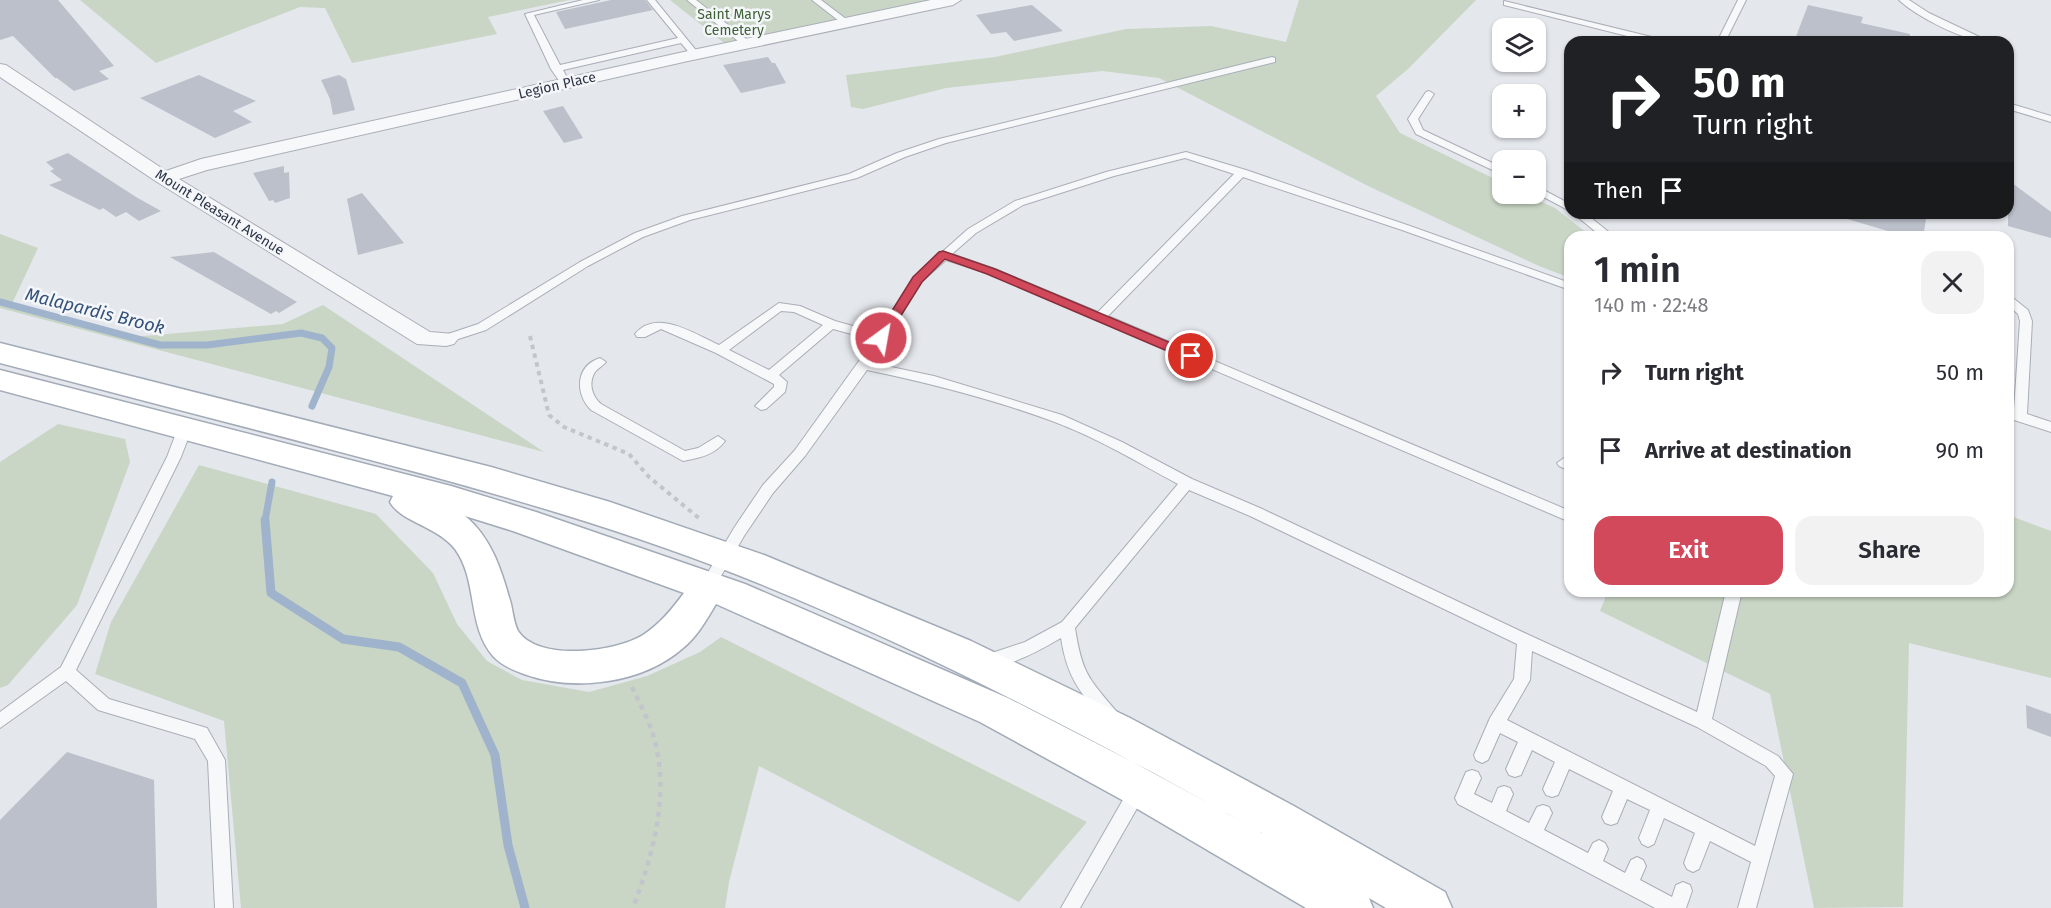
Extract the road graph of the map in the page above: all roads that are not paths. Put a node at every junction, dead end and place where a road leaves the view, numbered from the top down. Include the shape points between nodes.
1 (596, 0) edge
2 (651, 0) edge
3 (691, 0) edge
4 (816, 0) edge
5 (953, 0) edge
6 (1742, 0) edge
7 (1902, 0) edge
8 (1507, 3) dead end
9 (846, 22) junction
10 (1637, 36) edge
11 (1723, 36) edge
12 (1973, 36) edge
13 (682, 40) junction
14 (746, 43) junction
15 (695, 54) junction
16 (1272, 60) dead end
17 (0, 69) edge
18 (560, 76) junction
19 (1429, 94) dead end
20 (2014, 108) edge
21 (2051, 118) edge
22 (1492, 167) edge
23 (1242, 172) junction
24 (164, 178) junction
25 (1546, 194) edge
26 (1564, 204) edge
27 (1586, 219) edge
28 (1601, 231) edge
29 (943, 255) junction
30 (1564, 284) edge
31 (2014, 304) edge
32 (1099, 318) junction
33 (831, 324) junction
34 (641, 334) dead end
35 (881, 338) junction
36 (446, 339) joint
37 (720, 350) junction
38 (0, 353) edge
39 (600, 362) dead end
40 (864, 365) junction
41 (770, 376) junction
42 (0, 380) edge
43 (761, 406) dead end
44 (2014, 415) edge
45 (2051, 427) edge
46 (184, 428) junction
47 (718, 441) dead end
48 (346, 471) junction
49 (1187, 483) junction
50 (1564, 514) edge
51 (716, 571) junction
52 (1733, 597) edge
53 (1067, 627) junction
54 (1525, 641) junction
55 (977, 662) junction
56 (67, 672) junction
57 (0, 721) edge
58 (1703, 722) junction
59 (1496, 723) junction
60 (1128, 738) junction
61 (1528, 738) junction
62 (1482, 755) dead end
63 (1566, 757) junction
64 (1515, 769) dead end
65 (1472, 778) dead end
66 (1139, 787) junction
67 (1623, 787) junction
68 (1552, 789) dead end
69 (1504, 794) dead end
70 (1660, 806) junction
71 (1543, 813) dead end
72 (1496, 814) junction
73 (1611, 817) dead end
74 (1704, 829) junction
75 (1533, 834) junction
76 (1648, 838) dead end
77 (1761, 858) junction
78 (1693, 863) dead end
79 (1637, 866) dead end
80 (1629, 885) junction
81 (1678, 902) edge
82 (224, 908) edge
83 (1070, 908) edge
84 (1350, 908) edge
85 (1428, 908) edge
86 (1747, 908) edge

1 - 18 lane via 529,14
2 - 13 lane
3 - 14 lane
4 - 9 lane
5 - 9 street, Legion Place
6 - 11 lane
7 - 12 lane
8 - 10 lane
9 - 14 street, Legion Place
13 - 15 lane
13 - 18 lane
14 - 15 street, Legion Place
15 - 18 street, Legion Place
16 - 36 lane via 943,141 853,176 663,225 606,251 482,327
17 - 24 street, Mount Pleasant Avenue
18 - 24 street, Legion Place via 201,165
19 - 22 lane via 1413,119 1419,132
20 - 21 lane
23 - 29 lane via 1186,155 1110,174 1019,203 972,231
23 - 30 lane
23 - 32 lane
24 - 36 street, Mount Pleasant Avenue via 425,339
25 - 26 lane
27 - 28 lane
29 - 32 lane via 991,271
29 - 35 lane via 917,280
31 - 44 lane via 2026,321
32 - 50 lane
33 - 35 lane
33 - 37 lane via 796,309 779,307
33 - 41 lane
34 - 37 lane via 652,327 672,327
35 - 40 lane
37 - 41 lane
38 - 51 main road via 491,479 598,511
39 - 47 lane via 590,370 584,392 596,407 683,456 702,452
40 - 49 lane via 934,380 1057,418
40 - 51 lane via 800,453 768,489
41 - 43 lane via 781,382 780,389
42 - 46 main road
44 - 45 lane
46 - 48 main road
46 - 56 lane via 174,457
48 - 51 main road
48 - 51 main road via 453,525 471,544 481,563 499,633 521,656 545,663 593,667 634,657 669,637
49 - 53 lane
49 - 54 lane
51 - 55 main road via 825,595
51 - 66 main road via 829,635 994,710
52 - 58 lane
53 - 55 lane via 1031,647
53 - 60 lane via 1072,659 1081,681
54 - 58 lane
54 - 59 lane via 1522,680
55 - 60 main road
56 - 57 lane
56 - 82 lane via 104,705 201,733 216,760
58 - 77 lane via 1772,761 1784,774
59 - 61 lane
59 - 62 lane
60 - 85 main road
61 - 63 lane
61 - 64 lane
63 - 67 lane
63 - 68 lane
65 - 72 lane via 1464,798
66 - 83 lane
66 - 84 main road
67 - 70 lane
67 - 73 lane
69 - 72 lane
70 - 74 lane
70 - 76 lane
71 - 75 lane
72 - 75 lane
74 - 77 lane
74 - 78 lane
75 - 80 lane via 1595,857
77 - 86 lane
79 - 80 lane
80 - 81 lane

